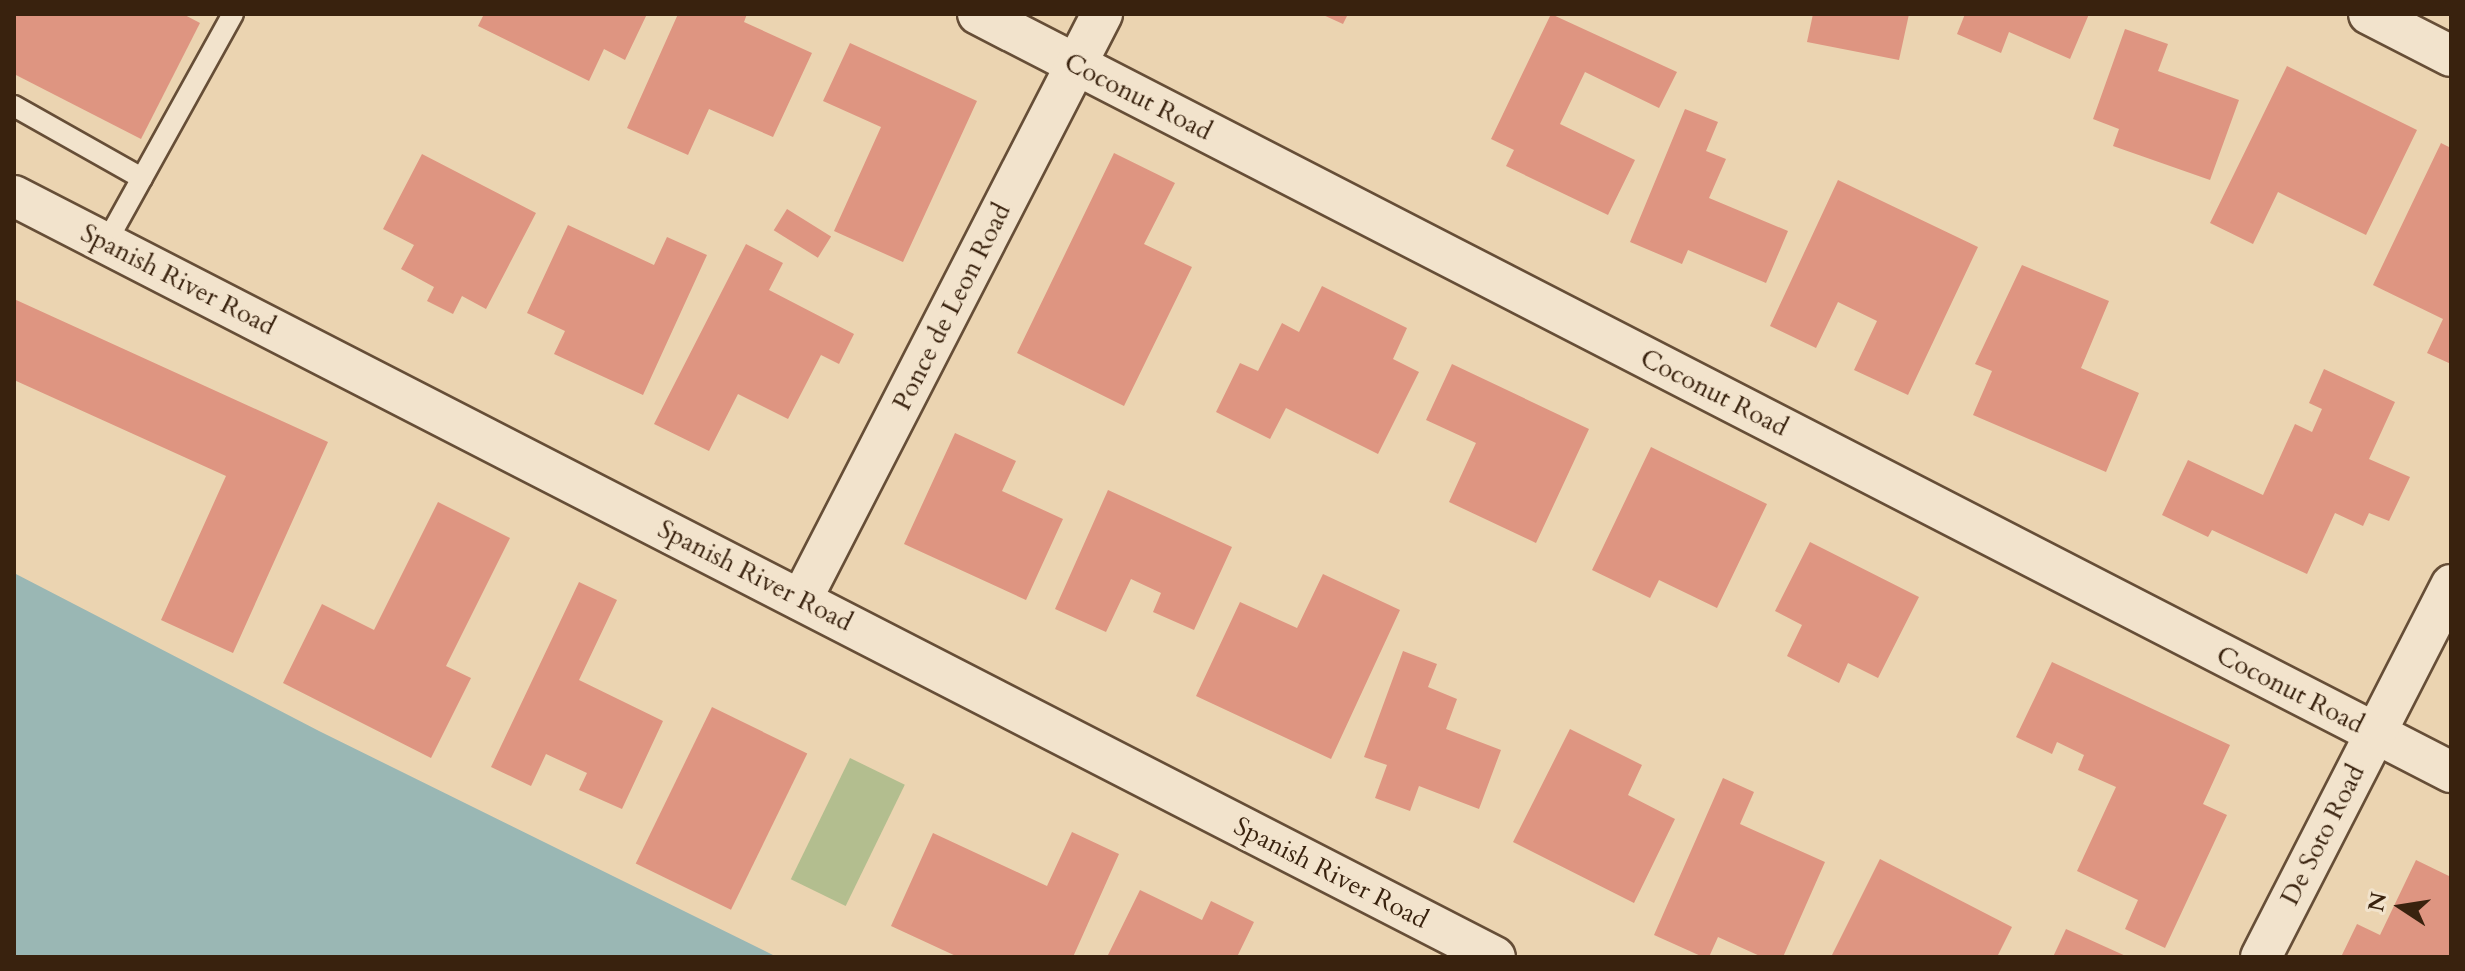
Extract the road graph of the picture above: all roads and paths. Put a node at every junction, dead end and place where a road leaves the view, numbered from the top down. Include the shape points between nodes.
1 (233, 14) edge
2 (978, 14) edge
3 (1102, 14) edge
4 (2369, 14) edge
5 (2451, 56) edge
6 (1076, 65) junction
7 (14, 106) edge
8 (142, 178) junction
9 (14, 196) edge
10 (106, 243) junction
11 (2451, 585) edge
12 (801, 600) junction
13 (2375, 733) junction
14 (2451, 772) edge
15 (1495, 957) edge
16 (2261, 957) edge

1 - 8 lane
2 - 6 street, Coconut Road
3 - 6 street, Ponce de Leon Road
4 - 5 street
6 - 12 street, Ponce de Leon Road
6 - 13 street, Coconut Road
7 - 8 lane
8 - 10 lane
9 - 10 street, Spanish River Road
10 - 12 street, Spanish River Road
11 - 13 street, De Soto Road
12 - 15 street, Spanish River Road
13 - 14 street, Coconut Road
13 - 16 street, De Soto Road

